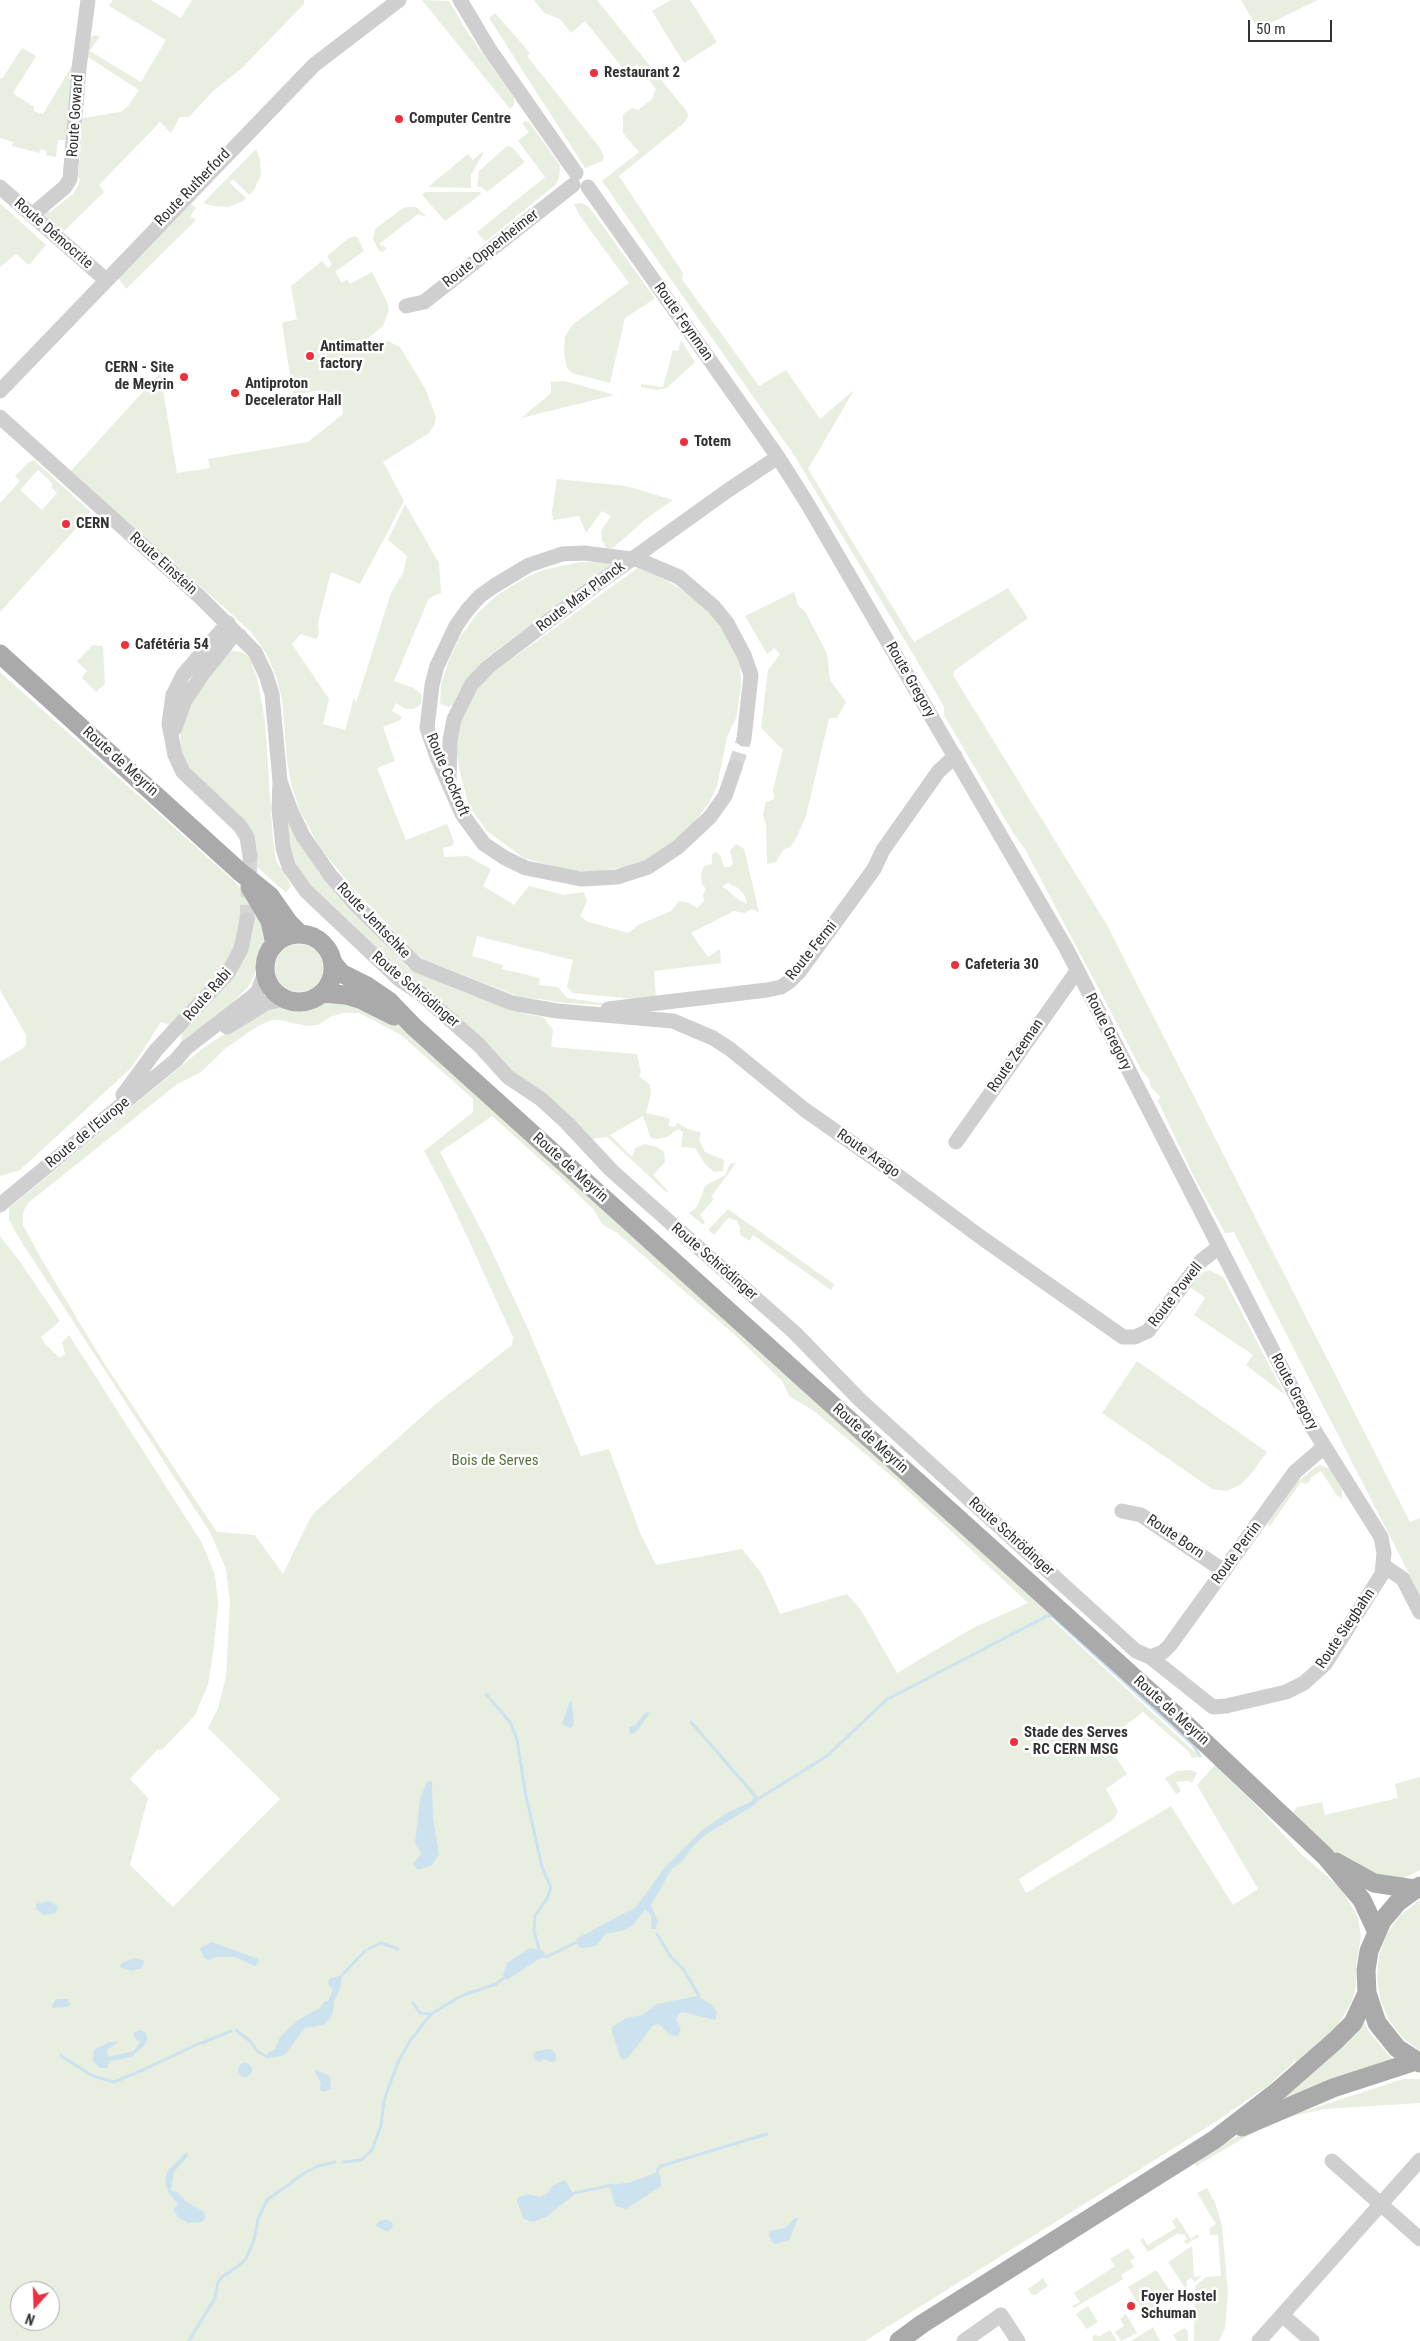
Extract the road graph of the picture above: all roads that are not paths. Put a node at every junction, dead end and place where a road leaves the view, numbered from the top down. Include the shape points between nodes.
1 (88, 0) edge
2 (400, 0) edge
3 (460, 0) edge
4 (579, 182) junction
5 (0, 187) edge
6 (32, 216) junction
7 (106, 280) junction
8 (406, 306) dead end
9 (0, 391) edge
10 (0, 417) edge
11 (778, 457) junction
12 (228, 623) junction
13 (240, 636) junction
14 (0, 654) edge
15 (273, 710) joint
16 (744, 739) tunnel mouth
17 (173, 744) junction
18 (955, 756) junction
19 (735, 767) tunnel mouth
20 (280, 781) junction
21 (449, 782) junction
22 (245, 863) junction
23 (247, 920) tunnel mouth
24 (300, 934) junction
25 (275, 944) junction
26 (333, 963) junction
27 (1076, 971) junction
28 (265, 972) junction
29 (322, 993) junction
30 (285, 999) junction
31 (589, 1012) junction
32 (413, 1026) junction
33 (170, 1038) junction
34 (176, 1060) junction
35 (94, 1128) junction
36 (956, 1142) dead end
37 (0, 1205) edge
38 (1219, 1247) junction
39 (1130, 1338) joint
40 (1324, 1447) junction
41 (1122, 1511) dead end
42 (1384, 1566) junction
43 (1224, 1571) junction
44 (1420, 1612) edge
45 (1150, 1657) junction
46 (1212, 1707) joint
47 (1325, 1856) junction
48 (1417, 1888) edge
49 (1376, 1930) junction
50 (1367, 1993) junction
51 (1418, 2062) edge
52 (1214, 2140) junction
53 (1420, 2160) edge
54 (1332, 2162) dead end
55 (1381, 2204) junction
56 (1420, 2239) edge
57 (1282, 2315) junction
58 (922, 2324) junction
59 (1260, 2340) edge
60 (887, 2341) edge
61 (899, 2341) edge
62 (964, 2341) edge
63 (1018, 2341) edge
64 (1312, 2341) edge

1 - 6 street, Route Goward via 70,179
2 - 7 street, Route Rutherford via 314,65
3 - 4 street, Route Feynman
4 - 8 street, Route Oppenheimer via 424,302
4 - 11 street, Route Feynman
5 - 6 street, Route Démocrite
6 - 7 street, Route Démocrite
7 - 9 street, Route Rutherford
10 - 12 street, Route Einstein
11 - 18 street, Route Gregory
11 - 21 street, Route Max Planck via 593,587 488,667 471,685 454,719
12 - 13 street, Route Einstein
12 - 17 street via 178,684 170,714
13 - 15 street, Route Einstein via 255,652 266,675
13 - 17 street via 232,637 185,700 176,722
14 - 22 main road, Route de Meyrin
15 - 20 street, Route Jentschke
16 - 21 street, Route Cockroft via 751,675 736,638 714,607 679,577 639,560 600,553 562,554 529,566 480,596 456,626 446,645 432,686 428,728
17 - 22 street via 183,772 244,833 249,842
18 - 27 street, Route Gregory via 1066,948
18 - 31 street, Route Fermi via 938,772 882,850 874,869 790,981 767,990
19 - 21 street, Route Cockroft via 721,802 678,847 648,867 617,877 597,879 546,874 526,868 491,849 474,833 462,814
20 - 31 street, Route Jentschke via 291,811 315,855 357,906 409,960 512,1003 557,1011
20 - 45 street, Route Schrödinger via 283,848 289,867 306,891 400,980 420,993 479,1045 508,1077 541,1099 568,1123 612,1171 795,1333 860,1400 1031,1556 1136,1651
22 - 24 main road, Route de Meyrin via 288,923
22 - 25 main road, Route de Meyrin via 270,921
23 - 33 street, Route Rabi via 244,942 233,966
24 - 25 main road via 284,937
24 - 26 main road via 323,944
25 - 28 main road via 268,954
26 - 29 main road via 331,979
26 - 32 main road, Route de Meyrin via 341,973 389,1001
27 - 36 street, Route Zeeman
27 - 38 street, Route Gregory
28 - 30 main road via 272,988
28 - 34 street, Route de l'Europe via 258,991 252,997 186,1048
29 - 30 main road via 307,1001
29 - 32 main road, Route de Meyrin via 362,1000
30 - 34 street, Route de l'Europe via 266,1003
31 - 39 street, Route Arago via 673,1021 730,1048 805,1110 1115,1333
32 - 47 main road, Route de Meyrin via 1172,1711
33 - 34 street via 168,1050
33 - 35 street, Route Rabi via 156,1050 134,1082
34 - 35 street, Route de l'Europe
35 - 37 street, Route de l'Europe
38 - 39 street, Route Powell via 1201,1262 1148,1331
38 - 40 street, Route Gregory
40 - 42 street, Route Gregory via 1381,1537
40 - 43 street, Route Perrin via 1295,1472
41 - 43 street, Route Born via 1142,1514
42 - 44 street via 1403,1579
42 - 46 street, Route Siegbahn via 1377,1584 1334,1650 1304,1683 1286,1692
43 - 45 street, Route Perrin via 1170,1646
45 - 46 street, Route Schrödinger
47 - 48 main road, Route de Meyrin via 1374,1883
47 - 49 main road, Route de Meyrin via 1362,1900
48 - 49 main road via 1392,1908
49 - 50 main road via 1367,1960
50 - 51 main road via 1382,2032 1397,2048
50 - 52 main road via 1353,2023 1336,2040 1279,2090
51 - 52 main road via 1334,2088
52 - 58 main road
53 - 55 street
54 - 55 street
55 - 56 street
55 - 57 street
57 - 59 street
57 - 64 street
58 - 60 main road
58 - 61 main road
62 - 63 street via 1001,2315

